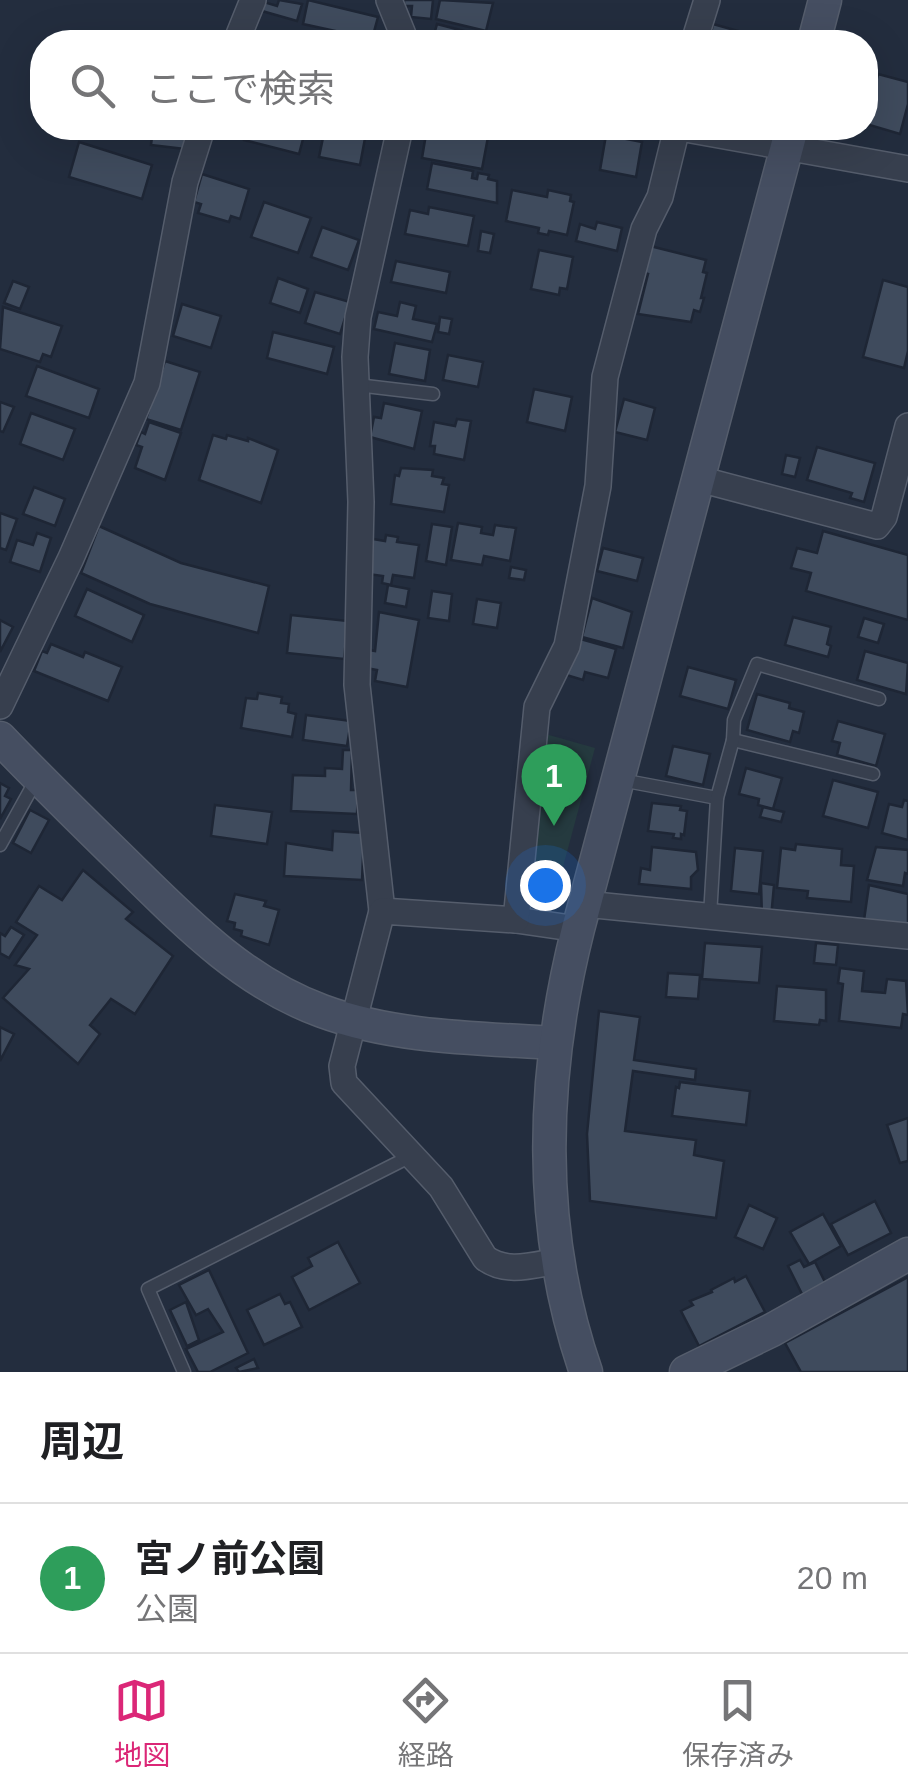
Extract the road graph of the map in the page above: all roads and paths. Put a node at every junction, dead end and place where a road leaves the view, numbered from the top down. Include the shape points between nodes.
1 (252, 0) edge
2 (390, 0) edge
3 (707, 0) edge
4 (825, 0) edge
5 (241, 30) edge
6 (401, 30) edge
7 (698, 30) edge
8 (817, 30) edge
9 (198, 140) edge
10 (397, 140) edge
11 (675, 140) edge
12 (788, 140) edge
13 (797, 140) edge
14 (908, 169) edge
15 (357, 385) junction
16 (434, 394) dead end
17 (908, 426) edge
18 (699, 479) junction
19 (879, 700) dead end
20 (0, 706) edge
21 (0, 738) edge
22 (733, 740) junction
23 (873, 774) dead end
24 (38, 778) junction
25 (620, 780) junction
26 (717, 798) junction
27 (0, 845) edge
28 (382, 911) junction
29 (582, 916) junction
30 (710, 916) junction
31 (516, 920) junction
32 (908, 936) edge
33 (353, 1020) junction
34 (554, 1043) junction
35 (413, 1155) junction
36 (908, 1254) edge
37 (558, 1260) junction
38 (184, 1372) edge
39 (586, 1372) edge
40 (686, 1372) edge

1 - 5 street
2 - 6 street
3 - 7 street
4 - 8 street
9 - 20 street via 184,182 147,383
10 - 15 street via 358,318
11 - 31 street via 605,377 598,486 567,646 537,706
12 - 18 street
13 - 14 street
15 - 16 lane
15 - 28 street via 357,685
17 - 18 street via 876,526
18 - 25 street
19 - 22 lane via 757,664 734,720
21 - 24 street
22 - 23 lane
22 - 26 lane
24 - 27 lane
24 - 33 street via 210,946 300,1002
25 - 26 lane
25 - 29 street
26 - 30 lane
28 - 31 street
28 - 33 street
29 - 30 street
29 - 31 street
29 - 34 street
30 - 32 street
33 - 34 street via 437,1035
33 - 35 street via 344,1082
34 - 37 street via 548,1136
35 - 37 street via 494,1265
35 - 38 lane via 148,1290
36 - 40 street
37 - 39 street

